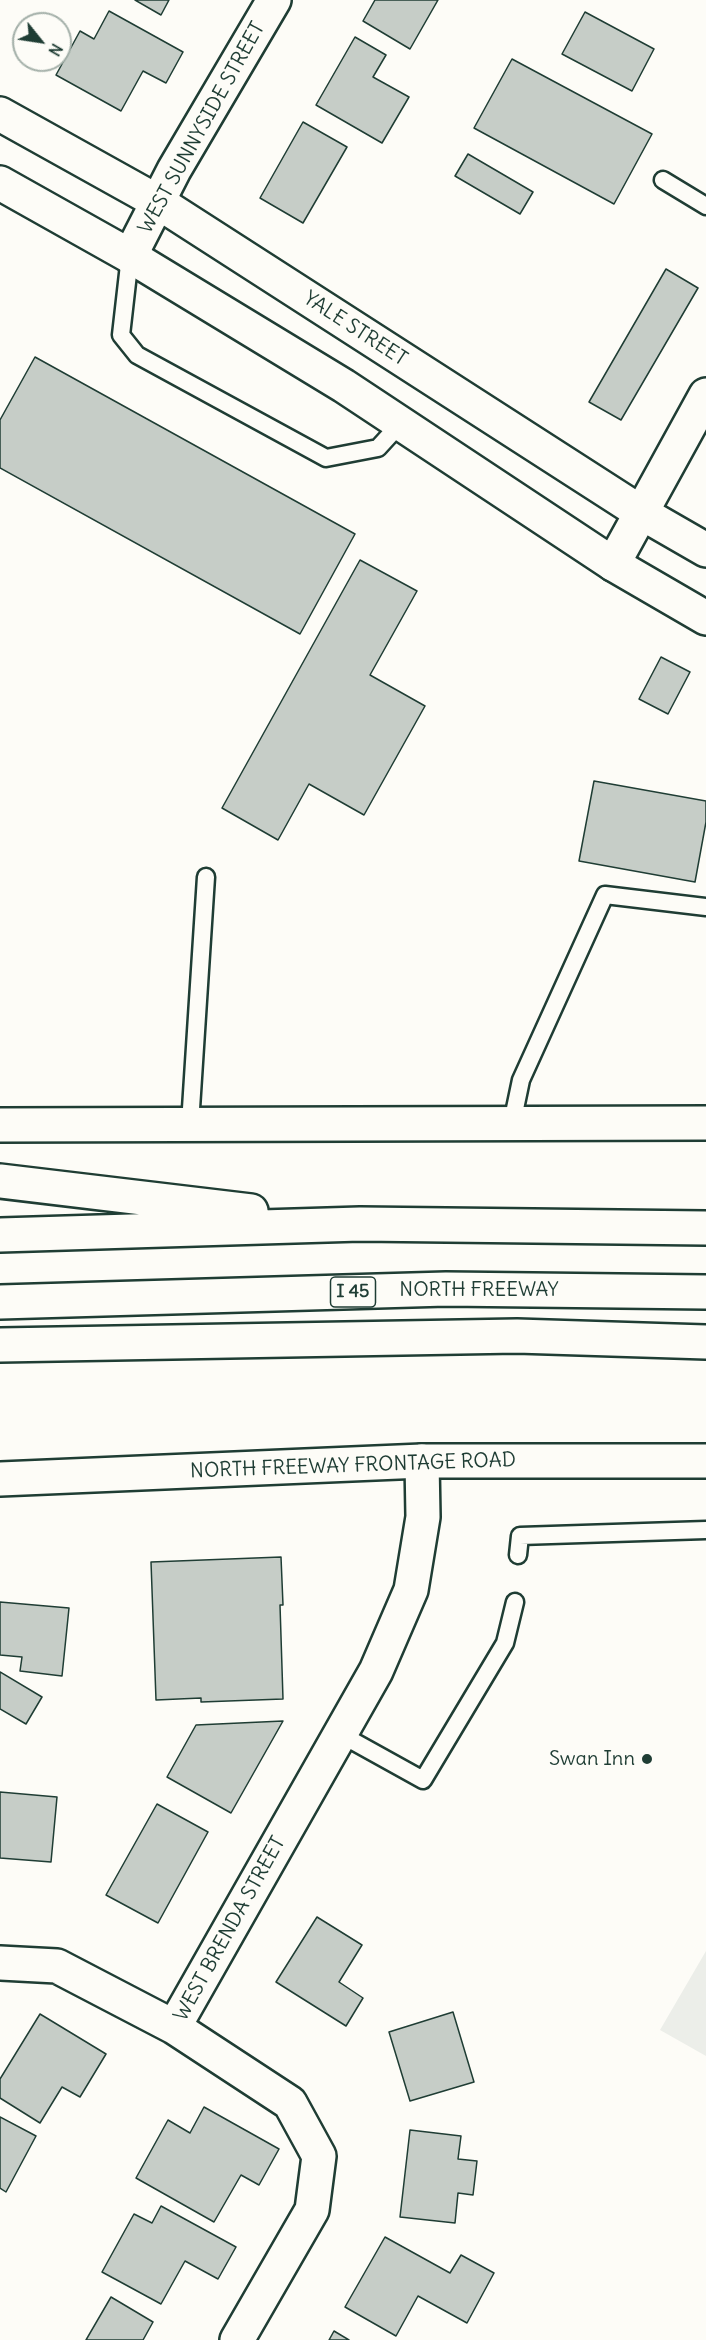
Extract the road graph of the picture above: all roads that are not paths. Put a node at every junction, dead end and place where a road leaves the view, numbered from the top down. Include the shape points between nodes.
1 (274, 0) edge
2 (0, 114) edge
3 (663, 180) dead end
4 (0, 183) edge
5 (158, 202) junction
6 (706, 206) edge
7 (130, 256) junction
8 (705, 401) edge
9 (400, 424) junction
10 (640, 512) junction
11 (706, 550) edge
12 (613, 564) junction
13 (706, 618) edge
14 (206, 877) dead end
15 (706, 907) edge
16 (512, 1123) junction
17 (706, 1123) edge
18 (190, 1124) junction
19 (0, 1125) edge
20 (0, 1181) edge
21 (360, 1224) junction
22 (706, 1228) edge
23 (0, 1235) edge
24 (706, 1292) edge
25 (0, 1302) edge
26 (706, 1342) edge
27 (49, 1343) junction
28 (0, 1345) edge
29 (0, 1359) edge
30 (422, 1461) junction
31 (706, 1461) edge
32 (0, 1479) edge
33 (706, 1530) edge
34 (518, 1555) dead end
35 (515, 1602) dead end
36 (340, 1734) junction
37 (0, 1963) edge
38 (174, 2027) junction
39 (237, 2340) edge

1 - 5 main road, WEST SUNNYSIDE STREET
2 - 5 main road, YALE STREET
3 - 6 lane
4 - 7 main road
5 - 7 main road, WEST SUNNYSIDE STREET
5 - 10 main road, YALE STREET
7 - 9 main road
7 - 9 lane via 121,335 137,355 326,458 378,448
8 - 10 main road
9 - 12 main road
10 - 11 main road, YALE STREET
10 - 12 main road
12 - 13 main road
14 - 18 lane
15 - 16 lane via 605,895 521,1080
16 - 17 main road
16 - 18 main road
18 - 19 main road
20 - 21 main road
21 - 22 main road
21 - 23 main road
24 - 25 main road, NORTH FREEWAY / I 45 via 446,1289
26 - 27 main road via 517,1336
27 - 28 main road
27 - 29 main road
30 - 31 main road, NORTH FREEWAY FRONTAGE ROAD
30 - 32 main road, NORTH FREEWAY FRONTAGE ROAD
30 - 36 main road, WEST BRENDA STREET via 423,1517 411,1590 376,1671
33 - 34 lane via 520,1536
35 - 36 lane via 505,1643 423,1780
36 - 38 main road, WEST BRENDA STREET
37 - 38 main road via 57,1966
38 - 39 main road, WEST BRENDA STREET via 290,2103 319,2156 312,2210

